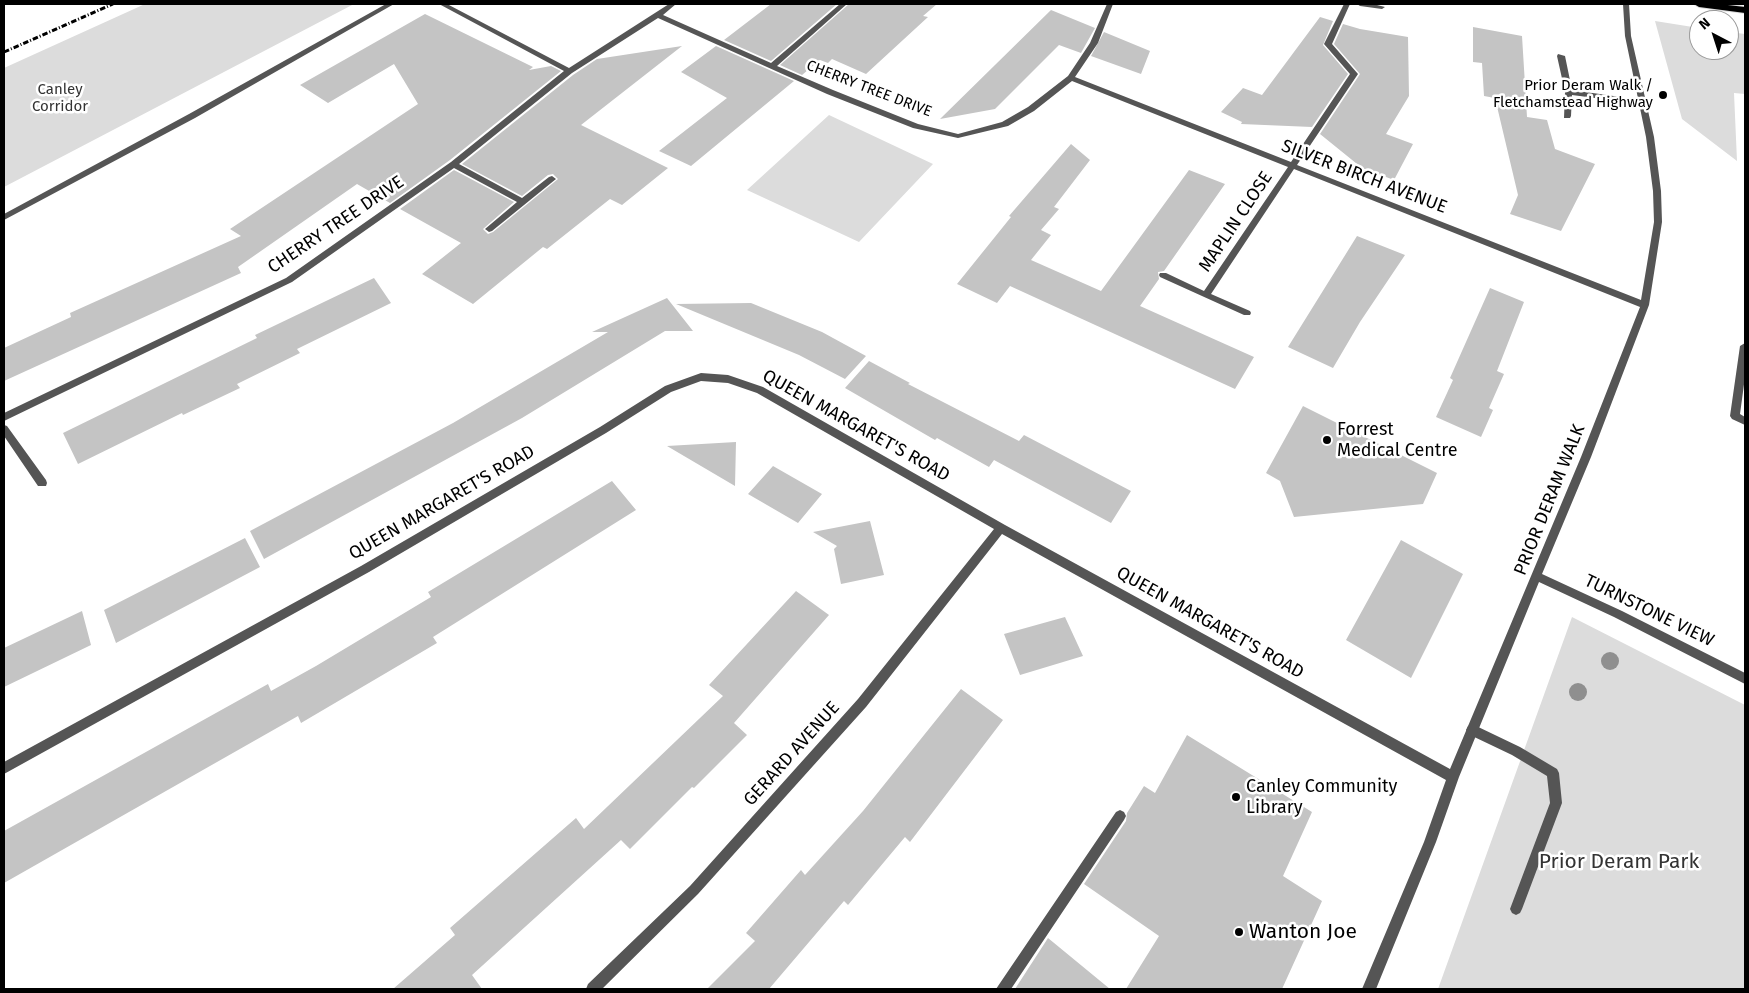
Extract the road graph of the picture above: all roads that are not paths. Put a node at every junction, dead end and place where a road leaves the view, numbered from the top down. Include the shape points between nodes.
1 (391, 4) edge
2 (442, 4) edge
3 (674, 4) edge
4 (844, 4) edge
5 (1110, 4) edge
6 (1347, 4) edge
7 (1360, 4) edge
8 (1626, 4) edge
9 (1699, 4) edge
10 (1382, 7) dead end
11 (1745, 10) edge
12 (658, 15) junction
13 (1561, 56) dead end
14 (772, 66) junction
15 (569, 71) junction
16 (1071, 78) junction
17 (1569, 92) junction
18 (1641, 102) junction
19 (1567, 116) dead end
20 (454, 164) junction
21 (1292, 167) junction
22 (552, 179) dead end
23 (523, 202) junction
24 (4, 217) edge
25 (489, 229) dead end
26 (1163, 275) dead end
27 (1206, 295) junction
28 (1645, 305) junction
29 (1247, 313) dead end
30 (1745, 346) edge
31 (4, 418) edge
32 (1745, 421) edge
33 (4, 430) edge
34 (42, 483) dead end
35 (1001, 528) junction
36 (1536, 576) junction
37 (1745, 679) edge
38 (1472, 730) junction
39 (4, 768) edge
40 (1453, 777) junction
41 (1120, 816) dead end
42 (1516, 910) dead end
43 (593, 989) edge
44 (1003, 989) edge
45 (1368, 989) edge

1 - 24 street
2 - 15 street
3 - 12 street, CHERRY TREE DRIVE
4 - 14 street
5 - 16 street, CHERRY TREE DRIVE via 1094,43
6 - 21 street, MAPLIN CLOSE via 1328,44 1354,74
7 - 10 street
8 - 18 street, PRIOR DERAM WALK via 1628,36
9 - 11 highway
12 - 14 street, CHERRY TREE DRIVE
12 - 15 street, CHERRY TREE DRIVE
13 - 17 street
14 - 16 street, CHERRY TREE DRIVE via 916,126 958,136 1006,124
15 - 20 street, CHERRY TREE DRIVE
16 - 21 street, SILVER BIRCH AVENUE
17 - 18 street
17 - 19 street
18 - 28 street, PRIOR DERAM WALK via 1650,137 1658,222
20 - 23 street
20 - 31 street, CHERRY TREE DRIVE via 289,280
21 - 27 street, MAPLIN CLOSE
21 - 28 street, SILVER BIRCH AVENUE
22 - 23 street
23 - 25 street
26 - 27 street, MAPLIN CLOSE
27 - 29 street, MAPLIN CLOSE
28 - 36 street, PRIOR DERAM WALK
30 - 32 street via 1735,416
33 - 34 street
35 - 39 street, QUEEN MARGARET'S ROAD via 760,390 728,379 700,377 668,389 365,569
35 - 40 street, QUEEN MARGARET'S ROAD
35 - 43 street, GERARD AVENUE via 862,703 694,890
36 - 37 street, TURNSTONE VIEW
36 - 38 street, PRIOR DERAM WALK
38 - 40 street, PRIOR DERAM WALK
38 - 42 street via 1516,750 1553,773 1556,803
40 - 45 street, PRIOR DERAM WALK via 1430,842
41 - 44 street

